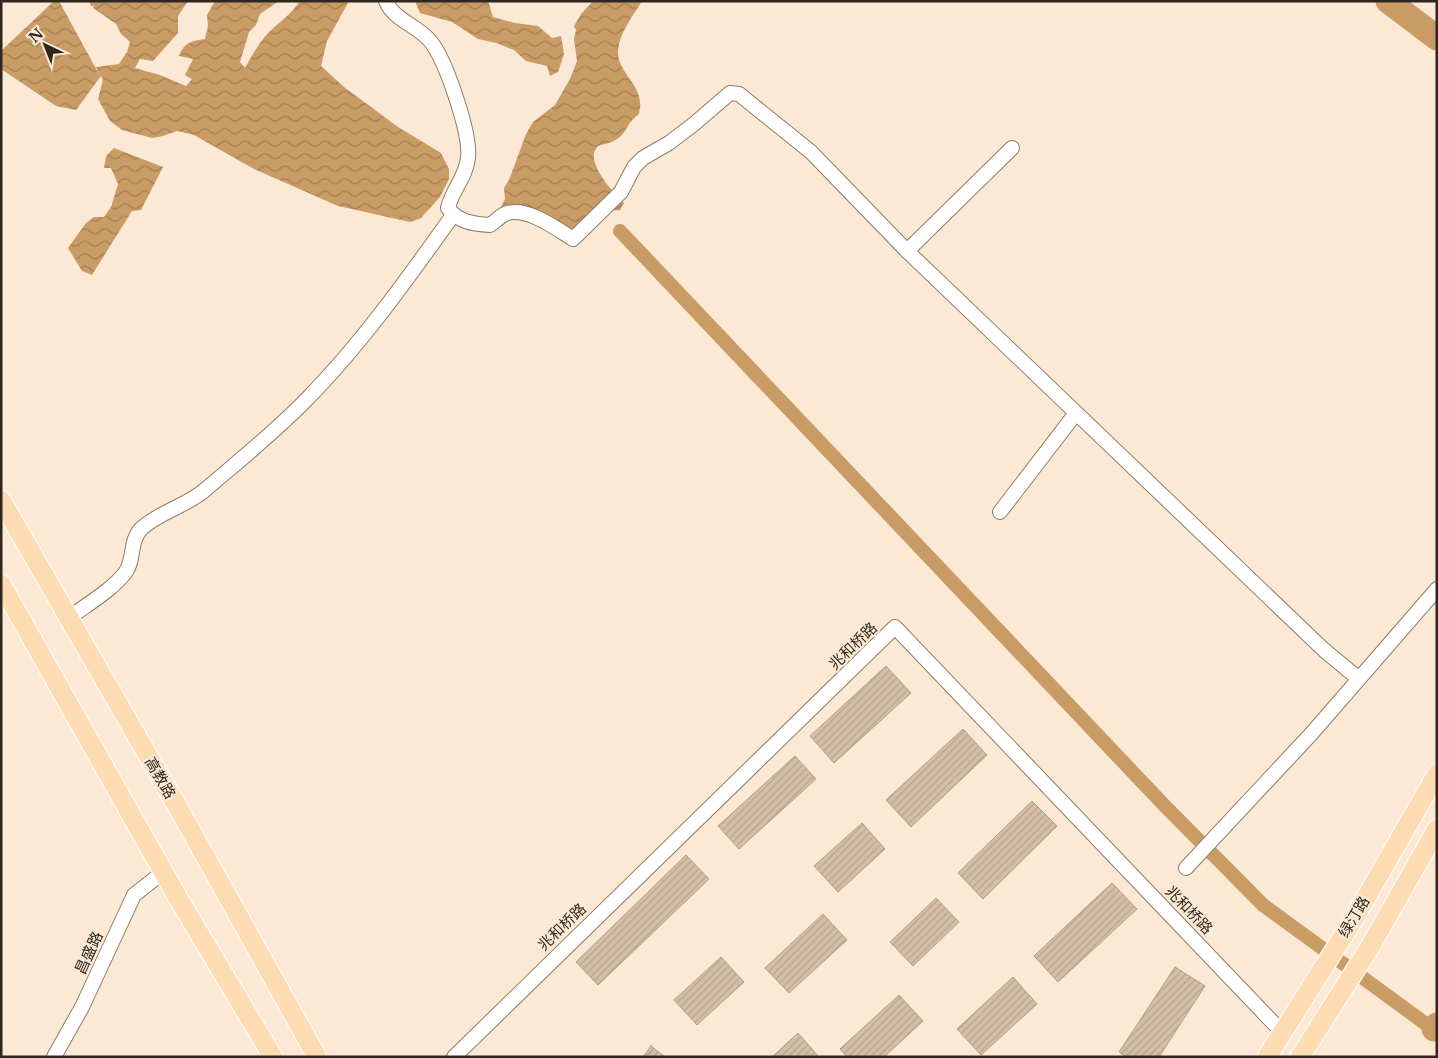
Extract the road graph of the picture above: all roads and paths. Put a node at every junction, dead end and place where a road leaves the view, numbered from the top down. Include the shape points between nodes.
1 (386, 1) edge
2 (1012, 148) dead end
3 (454, 216) junction
4 (906, 251) junction
5 (1076, 413) junction
6 (1, 500) edge
7 (1000, 512) dead end
8 (1, 584) edge
9 (1437, 589) edge
10 (69, 618) junction
11 (1359, 679) junction
12 (1437, 774) edge
13 (1437, 830) edge
14 (1186, 868) dead end
15 (163, 872) junction
16 (1282, 1032) junction
17 (54, 1057) edge
18 (273, 1057) edge
19 (317, 1057) edge
20 (454, 1057) edge
21 (1267, 1057) edge
22 (1300, 1057) edge

1 - 3 street via 398,17 418,29 431,42 460,111 468,158 448,208
2 - 4 street
3 - 4 street via 474,224 490,225 505,214 526,213 573,239 621,192 634,168 644,158 669,143 730,93 738,94 811,152
3 - 10 street via 417,267 307,399 199,495 154,518 139,530 125,573
4 - 5 street
5 - 7 street
5 - 11 street via 1324,650
6 - 10 main road, 高教路
8 - 15 main road
9 - 11 street
10 - 19 main road, 高教路
11 - 14 street
12 - 16 main road, 绿汀路 via 1352,922
13 - 22 main road, 绿汀路 via 1370,947
15 - 17 street, 昌盛路 via 134,895 82,1007
15 - 18 main road
16 - 20 street, 兆和桥路 via 896,628
16 - 21 main road, 绿汀路

